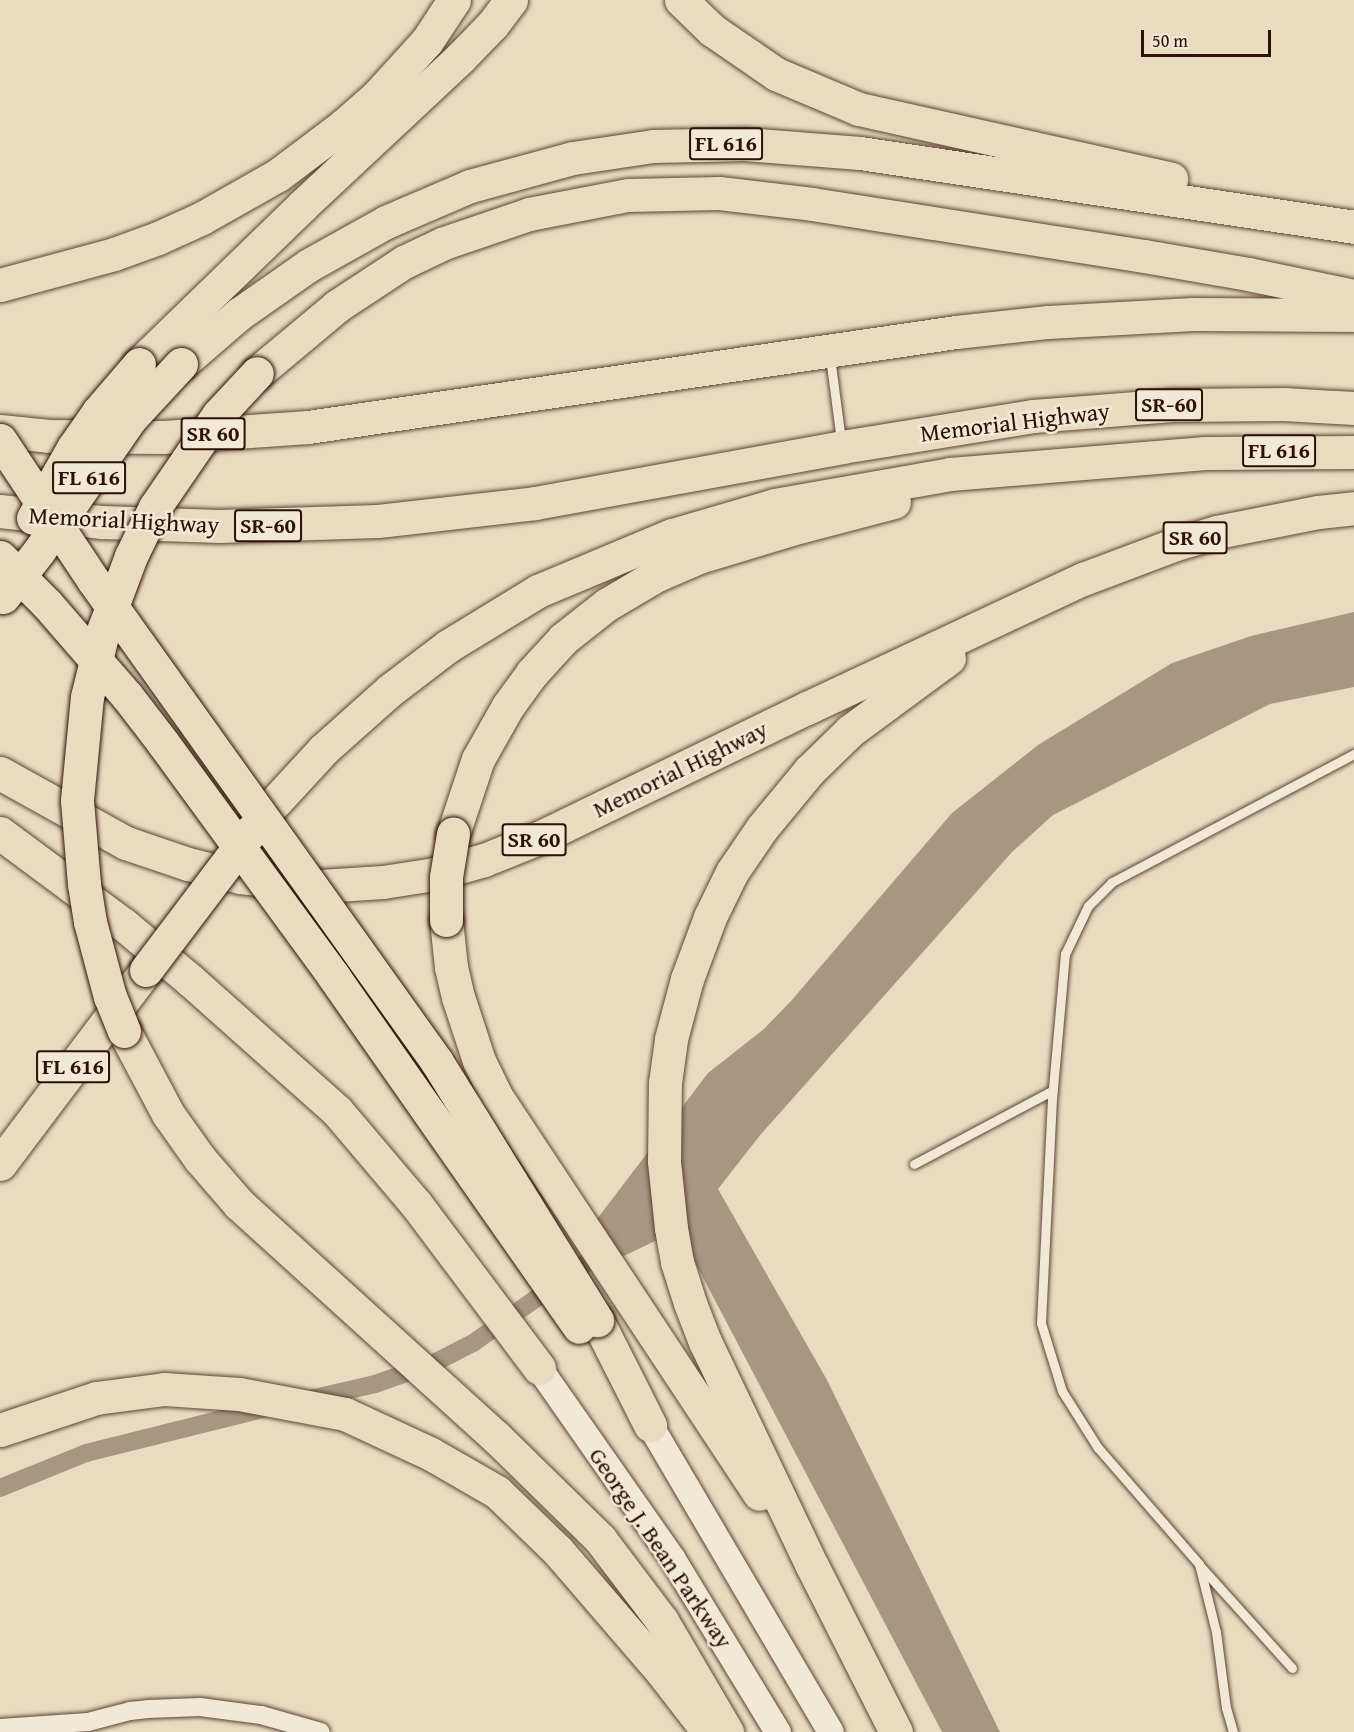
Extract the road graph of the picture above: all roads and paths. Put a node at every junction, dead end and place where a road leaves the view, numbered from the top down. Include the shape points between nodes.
1 (454, 0) edge
2 (495, 0) edge
3 (511, 0) edge
4 (681, 0) edge
5 (461, 57) junction
6 (1339, 224) edge
7 (0, 285) edge
8 (1354, 296) edge
9 (1354, 315) edge
10 (829, 350) junction
11 (1354, 408) edge
12 (0, 431) edge
13 (0, 440) edge
14 (842, 447) junction
15 (1354, 452) edge
16 (1073, 463) junction
17 (1354, 508) edge
18 (0, 511) edge
19 (0, 558) edge
20 (1043, 597) junction
21 (2, 601) edge
22 (1354, 754) edge
23 (0, 774) edge
24 (0, 833) edge
25 (1053, 1090) junction
26 (0, 1164) edge
27 (914, 1164) dead end
28 (589, 1325) junction
29 (539, 1368) joint
30 (650, 1425) joint
31 (0, 1430) edge
32 (1198, 1564) junction
33 (840, 1622) junction
34 (1292, 1668) dead end
35 (82, 1727) edge
36 (0, 1728) edge
37 (321, 1732) edge
38 (708, 1732) edge
39 (727, 1732) edge
40 (778, 1732) edge
41 (831, 1732) edge
42 (896, 1732) edge
43 (1233, 1732) edge

1 - 7 highway via 427,41 376,97 336,132 268,181 202,219 158,238
2 - 5 highway
3 - 5 highway
4 - 6 highway via 712,30 777,74 859,109 1272,202
5 - 21 highway, bridge via 139,364 98,412 51,484 23,539
6 - 21 highway, FL 616, bridge via 860,153 745,144 653,146 573,158 470,186 386,222 309,266 238,314 181,364 129,419
8 - 39 highway, bridge via 1144,256 719,193 628,195 519,217 444,243 404,262 337,306 257,373 218,415 155,507 131,556 104,628 87,697 77,800 90,922 110,997 124,1031 162,1104 200,1159 239,1204 496,1437 600,1539 662,1621
9 - 10 highway, SR 60 via 1139,315 1025,324
10 - 12 highway, SR 60 via 308,427 164,437 49,436
10 - 14 lane
11 - 14 highway, Memorial Highway / SR-60 via 1229,404 1092,410
13 - 28 highway, bridge via 93,580 437,1062
14 - 18 highway, Memorial Highway / SR-60 via 535,503 378,521 219,526 102,522
15 - 16 highway, FL 616 via 1205,453
16 - 26 highway, FL 616, bridge via 950,474 823,494 724,518 622,554 538,591 448,646 389,691 324,749 265,813
16 - 33 highway, bridge via 1021,472 802,526 699,557 630,589 563,639 508,706 478,759 453,834 446,877 451,967 479,1061 496,1096
17 - 20 highway, Memorial Highway / SR 60 via 1260,522 1207,535 1130,560
19 - 28 highway, bridge via 54,612 127,696
20 - 23 highway, Memorial Highway / SR 60 via 541,837 484,860 434,874 320,886 240,878 126,843
20 - 33 highway via 895,696 850,731 809,771 732,872 687,979 671,1039 663,1126 677,1262 705,1342
22 - 25 lane via 1112,882 1088,906 1065,954
24 - 29 highway via 124,925 337,1111 416,1204
25 - 27 lane
25 - 32 lane via 1041,1323 1062,1391 1098,1448
28 - 30 highway
29 - 40 street, George J. Bean Parkway via 672,1558
30 - 41 street, George J. Bean Parkway
31 - 38 highway via 96,1398 164,1389 239,1394 345,1414 432,1454 497,1492 558,1551
32 - 34 lane
32 - 43 lane via 1214,1622
33 - 42 highway
35 - 36 street
35 - 37 street via 130,1711 200,1707 261,1715

